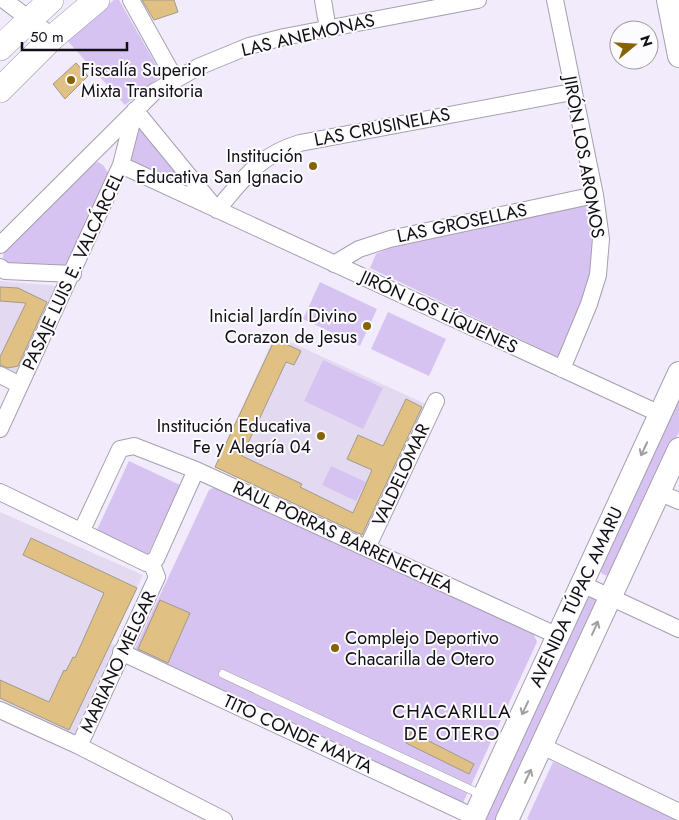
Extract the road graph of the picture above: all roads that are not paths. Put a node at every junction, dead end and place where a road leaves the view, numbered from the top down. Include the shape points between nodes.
1 (4, 0) edge
2 (51, 0) edge
3 (97, 0) edge
4 (131, 0) edge
5 (323, 0) edge
6 (478, 0) edge
7 (555, 0) edge
8 (668, 0) edge
9 (29, 18) junction
10 (326, 18) dead end
11 (53, 37) junction
12 (0, 48) edge
13 (679, 56) edge
14 (175, 79) junction
15 (0, 90) edge
16 (572, 92) junction
17 (135, 110) junction
18 (121, 165) junction
19 (594, 195) junction
20 (217, 210) junction
21 (0, 245) edge
22 (334, 264) junction
23 (0, 267) edge
24 (73, 274) junction
25 (562, 369) junction
26 (679, 373) edge
27 (0, 375) edge
28 (20, 385) junction
29 (436, 401) dead end
30 (660, 414) junction
31 (0, 429) edge
32 (679, 449) edge
33 (196, 470) junction
34 (0, 492) edge
35 (669, 497) edge
36 (82, 530) junction
37 (367, 548) junction
38 (151, 562) junction
39 (582, 584) junction
40 (610, 596) junction
41 (679, 629) edge
42 (558, 636) junction
43 (121, 652) junction
44 (223, 674) dead end
45 (0, 710) edge
46 (79, 746) junction
47 (542, 746) junction
48 (484, 796) junction
49 (679, 812) edge
50 (473, 818) edge
51 (512, 818) edge
52 (224, 820) edge

1 - 9 street
2 - 9 main road
3 - 11 main road
4 - 14 street
5 - 10 street
6 - 14 street, LAS ANEMONAS via 249,46
7 - 16 street, JIRÓN LOS AROMOS
8 - 13 main road
9 - 11 street
9 - 12 main road
11 - 15 main road
14 - 17 street, LAS ANEMONAS via 154,92
16 - 19 street, JIRÓN LOS AROMOS
16 - 20 street, LAS CRUSINELAS via 280,149 250,171
17 - 18 street, PASAJE LUIS E. VALCÁRCEL
17 - 20 street, JIRÓN LOS LÍQUENES
17 - 21 street, LAS ANEMONAS
18 - 20 street, JIRÓN LOS LÍQUENES
18 - 24 street, PASAJE LUIS E. VALCÁRCEL
19 - 22 street, LAS GROSELLAS via 390,238 359,249
19 - 25 street, JIRÓN LOS AROMOS via 601,239 598,275
20 - 22 street, JIRÓN LOS LÍQUENES
22 - 25 street, JIRÓN LOS LÍQUENES
23 - 24 street via 6,271
24 - 28 street, PASAJE LUIS E. VALCÁRCEL
25 - 30 street, JIRÓN LOS LÍQUENES
26 - 30 main road, AVENIDA TÚPAC AMARU
27 - 28 street
28 - 31 street, PASAJE LUIS E. VALCÁRCEL
29 - 37 street, VALDELOMAR
30 -> 39 main road, AVENIDA TÚPAC AMARU
32 - 35 main road, AVENIDA TÚPAC AMARU
33 - 36 street, RAUL PORRAS BARRENECHEA via 134,446 120,449
33 - 37 street, RAUL PORRAS BARRENECHEA
33 - 38 street via 156,559
34 - 36 street
35 - 40 main road, AVENIDA TÚPAC AMARU
36 - 38 street via 146,563
37 - 42 street, RAUL PORRAS BARRENECHEA
38 - 43 street, MARIANO MELGAR via 157,577
39 - 40 street
39 - 42 main road, AVENIDA TÚPAC AMARU
40 - 41 street
47 -> 40 main road, AVENIDA TÚPAC AMARU
42 -> 48 main road, AVENIDA TÚPAC AMARU
43 - 46 street, MARIANO MELGAR
43 - 50 street, TITO CONDE MAYTA
44 - 48 lane
45 - 46 street
46 - 52 street
47 - 49 street
51 -> 47 main road, AVENIDA TÚPAC AMARU
48 - 50 main road, AVENIDA TÚPAC AMARU

